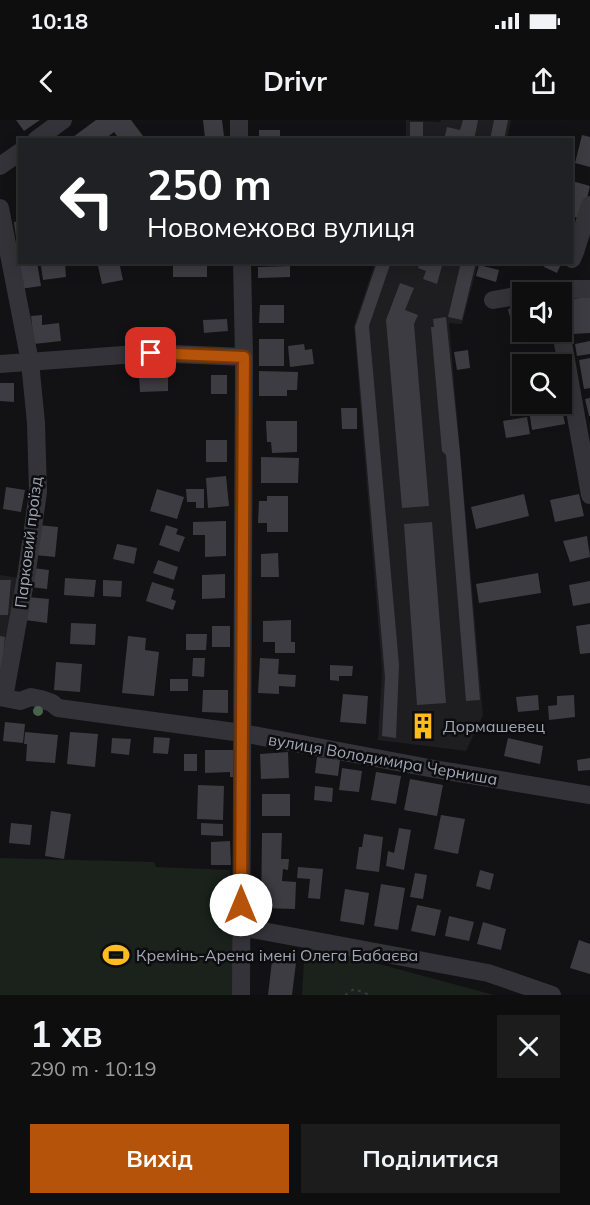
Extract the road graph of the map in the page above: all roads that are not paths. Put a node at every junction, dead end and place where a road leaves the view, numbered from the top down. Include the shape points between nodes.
1 (63, 120) edge
2 (239, 120) edge
3 (39, 138) edge
4 (239, 138) edge
5 (18, 153) edge
6 (0, 166) edge
7 (590, 205) edge
8 (0, 208) edge
9 (573, 256) edge
10 (242, 264) edge
11 (568, 264) edge
12 (559, 282) edge
13 (572, 290) edge
14 (590, 290) edge
15 (512, 297) edge
16 (493, 300) dead end
17 (563, 342) edge
18 (244, 357) junction
19 (30, 362) junction
20 (0, 364) edge
21 (590, 495) edge
22 (2, 698) edge
23 (242, 733) junction
24 (590, 795) edge
25 (241, 927) junction
26 (241, 995) edge
27 (552, 995) edge

1 - 3 street
2 - 4 street
5 - 6 street
7 - 9 street
8 - 19 street, Парковий проїзд
10 - 18 street
11 - 12 street
13 - 14 street
15 - 16 street
17 - 21 street
18 - 19 street via 151,353
18 - 23 street
19 - 20 street
19 - 22 street, Парковий проїзд via 38,492
22 - 23 street, вулиця Володимира Черниша via 41,699 58,708
23 - 24 street, вулиця Володимира Черниша
23 - 25 street
25 - 26 street
25 - 27 street via 488,973

